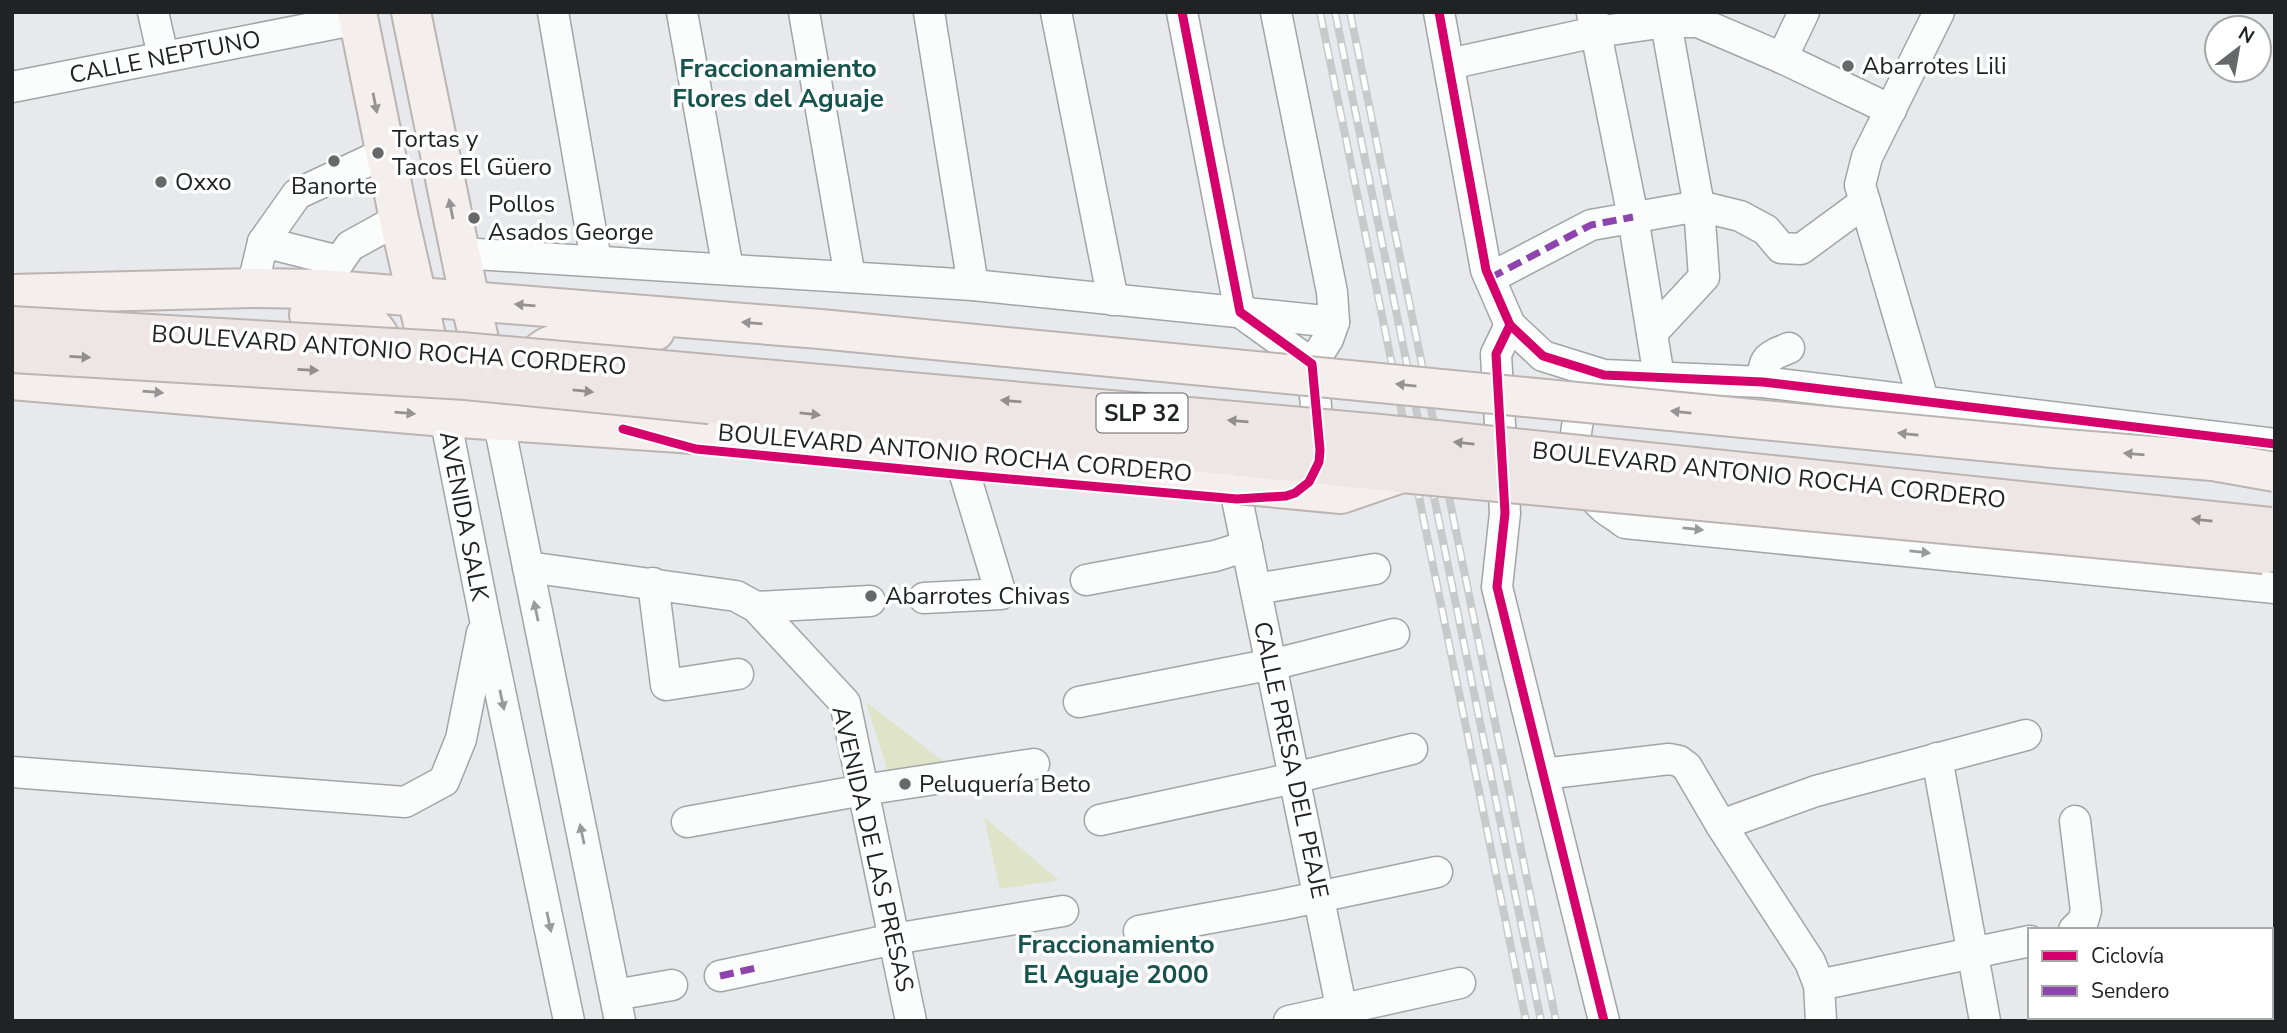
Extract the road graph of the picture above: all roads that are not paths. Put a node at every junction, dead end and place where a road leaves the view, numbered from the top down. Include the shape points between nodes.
1 (153, 12) edge
2 (553, 12) edge
3 (682, 12) edge
4 (804, 12) edge
5 (929, 12) edge
6 (1056, 12) edge
7 (1182, 12) edge
8 (1276, 12) edge
9 (1439, 12) edge
10 (1804, 12) edge
11 (1939, 12) edge
12 (358, 16) edge
13 (1665, 17) edge
14 (1594, 22) edge
15 (415, 28) edge
16 (163, 56) junction
17 (366, 57) junction
18 (1782, 58) junction
19 (1449, 64) junction
20 (12, 87) edge
21 (1891, 110) junction
22 (375, 158) junction
23 (1865, 202) junction
24 (1699, 206) junction
25 (1633, 217) junction
26 (392, 223) junction
27 (263, 242) junction
28 (460, 253) junction
29 (596, 260) junction
30 (729, 269) junction
31 (329, 275) junction
32 (850, 277) junction
33 (1490, 278) junction
34 (973, 285) junction
35 (252, 288) junction
36 (31, 294) edge
37 (415, 297) junction
38 (1113, 300) junction
39 (470, 301) junction
40 (1240, 312) junction
41 (705, 320) junction
42 (1334, 322) junction
43 (1510, 325) junction
44 (12, 326) edge
45 (1652, 333) junction
46 (1789, 348) dead end
47 (12, 353) edge
48 (1312, 364) junction
49 (1604, 375) junction
50 (1659, 377) junction
51 (12, 380) edge
52 (1763, 382) junction
53 (271, 402) junction
54 (1924, 402) junction
55 (445, 417) junction
56 (498, 419) junction
57 (579, 425) junction
58 (623, 429) junction
59 (2275, 444) edge
60 (2275, 472) edge
61 (1402, 473) junction
62 (965, 475) junction
63 (1237, 499) junction
64 (1247, 546) junction
65 (2270, 556) edge
66 (527, 567) junction
67 (1376, 569) dead end
68 (1086, 580) dead end
69 (653, 583) junction
70 (1256, 589) junction
71 (924, 598) dead end
72 (870, 601) dead end
73 (756, 607) junction
74 (485, 620) junction
75 (1394, 634) dead end
76 (1271, 665) junction
77 (738, 674) dead end
78 (1079, 702) dead end
79 (2026, 735) dead end
80 (1412, 748) dead end
81 (1937, 758) junction
82 (1034, 764) dead end
83 (12, 772) edge
84 (1543, 774) junction
85 (1294, 778) junction
86 (863, 790) junction
87 (1100, 820) dead end
88 (2075, 821) dead end
89 (687, 822) dead end
90 (1721, 825) junction
91 (1437, 872) dead end
92 (1318, 895) junction
93 (1063, 911) dead end
94 (2076, 928) edge
95 (1139, 931) dead end
96 (894, 939) junction
97 (2028, 941) edge
98 (1972, 954) junction
99 (720, 976) dead end
100 (1460, 984) dead end
101 (672, 985) dead end
102 (1819, 985) junction
103 (617, 1008) edge
104 (1343, 1015) edge
105 (569, 1021) edge
106 (911, 1021) edge
107 (1289, 1021) edge
108 (1604, 1021) edge
109 (1821, 1021) edge
110 (1985, 1021) edge

1 - 16 street
2 - 29 street
3 - 30 street
4 - 32 street
5 - 34 street
6 - 38 street
7 - 40 street
8 - 42 street via 1332,292
9 - 19 street
10 - 18 street
11 - 21 street
12 - 16 street, CALLE NEPTUNO
12 - 17 main road, AVENIDA SALK
13 - 14 street
13 - 18 street via 1698,23
13 - 24 street
14 - 19 street
14 - 25 street
15 - 17 main road
28 -> 15 main road
16 - 20 street, CALLE NEPTUNO
17 -> 22 main road, AVENIDA SALK
18 - 21 street
19 - 33 street
21 - 23 street via 1867,157 1860,185
22 - 26 main road, AVENIDA SALK
22 - 27 street via 298,194
23 - 24 street via 1801,249 1781,247 1766,230 1740,216
23 - 54 street
24 - 25 street
24 - 45 street via 1704,276
25 - 33 street via 1591,225
25 - 45 street
26 - 31 street via 349,246
26 - 37 main road, AVENIDA SALK
27 - 31 street
27 - 35 street
28 - 29 street
28 - 39 main road
29 - 30 street
30 - 32 street
31 - 35 main road
31 - 37 main road
32 - 34 street
33 - 43 street
34 - 38 street
35 - 36 main road
36 - 53 main road via 173,310 349,317 378,334 384,367 372,386 351,396
37 - 39 main road
37 - 55 main road, AVENIDA SALK
38 - 40 street
41 -> 39 main road
39 - 56 main road
40 - 42 street
40 - 48 street
41 - 57 main road via 625,338 565,341 539,352 525,379 534,407
60 -> 41 main road, bridge via 2213,461
42 - 48 street
43 - 49 street via 1543,356
43 - 84 street via 1496,354 1505,513 1497,587
65 -> 44 highway, BOULEVARD ANTONIO ROCHA CORDERO / SLP 32, bridge via 1353,431 462,352
45 - 50 street
46 - 52 street via 1768,358
47 -> 61 highway, BOULEVARD ANTONIO ROCHA CORDERO / SLP 32, bridge via 466,380
48 - 63 street, BOULEVARD ANTONIO ROCHA CORDERO via 1320,450 1309,482 1286,496
49 - 50 street
49 -> 65 street via 1586,398 1576,425 1576,454 1584,482 1602,506 1625,523
50 - 52 street
51 -> 53 main road, BOULEVARD ANTONIO ROCHA CORDERO
52 - 54 street
53 -> 55 main road, BOULEVARD ANTONIO ROCHA CORDERO
54 - 59 street
55 - 56 main road, BOULEVARD ANTONIO ROCHA CORDERO
55 - 74 street, AVENIDA SALK
56 - 57 main road, BOULEVARD ANTONIO ROCHA CORDERO
56 - 66 street
57 - 58 main road, BOULEVARD ANTONIO ROCHA CORDERO
58 - 61 main road, bridge via 1340,494
58 - 62 street, BOULEVARD ANTONIO ROCHA CORDERO via 696,449
61 - 65 highway, BOULEVARD ANTONIO ROCHA CORDERO / SLP 32, bridge
62 - 63 street, BOULEVARD ANTONIO ROCHA CORDERO
62 - 71 street via 1001,594
63 - 64 street, CALLE PRESA DEL PEAJE
64 - 68 street
64 - 70 street, CALLE PRESA DEL PEAJE
66 - 69 street, AVENIDA DE LAS PRESAS
103 -> 66 street
67 - 70 street
69 - 73 street, AVENIDA DE LAS PRESAS via 736,596
69 - 77 street via 666,685
70 - 76 street, CALLE PRESA DEL PEAJE
72 - 73 street
73 - 86 street, AVENIDA DE LAS PRESAS via 845,702
74 - 83 street via 461,739 444,781 405,802
74 -> 105 street, AVENIDA SALK
75 - 76 street
76 - 78 street
76 - 85 street, CALLE PRESA DEL PEAJE
79 - 81 street
80 - 85 street
81 - 90 street via 1815,791
81 - 98 street
82 - 86 street
84 - 90 street via 1679,761
84 - 108 street
85 - 87 street
85 - 92 street, CALLE PRESA DEL PEAJE
86 - 89 street
86 - 96 street, AVENIDA DE LAS PRESAS
88 - 94 street via 2085,911
90 - 102 street via 1810,962
91 - 92 street
92 - 95 street
92 - 104 street, CALLE PRESA DEL PEAJE
93 - 96 street
96 - 99 street
96 - 106 street, AVENIDA DE LAS PRESAS
97 - 98 street
98 - 102 street
98 - 110 street
100 - 104 street
101 - 103 street
102 - 109 street
104 - 107 street

